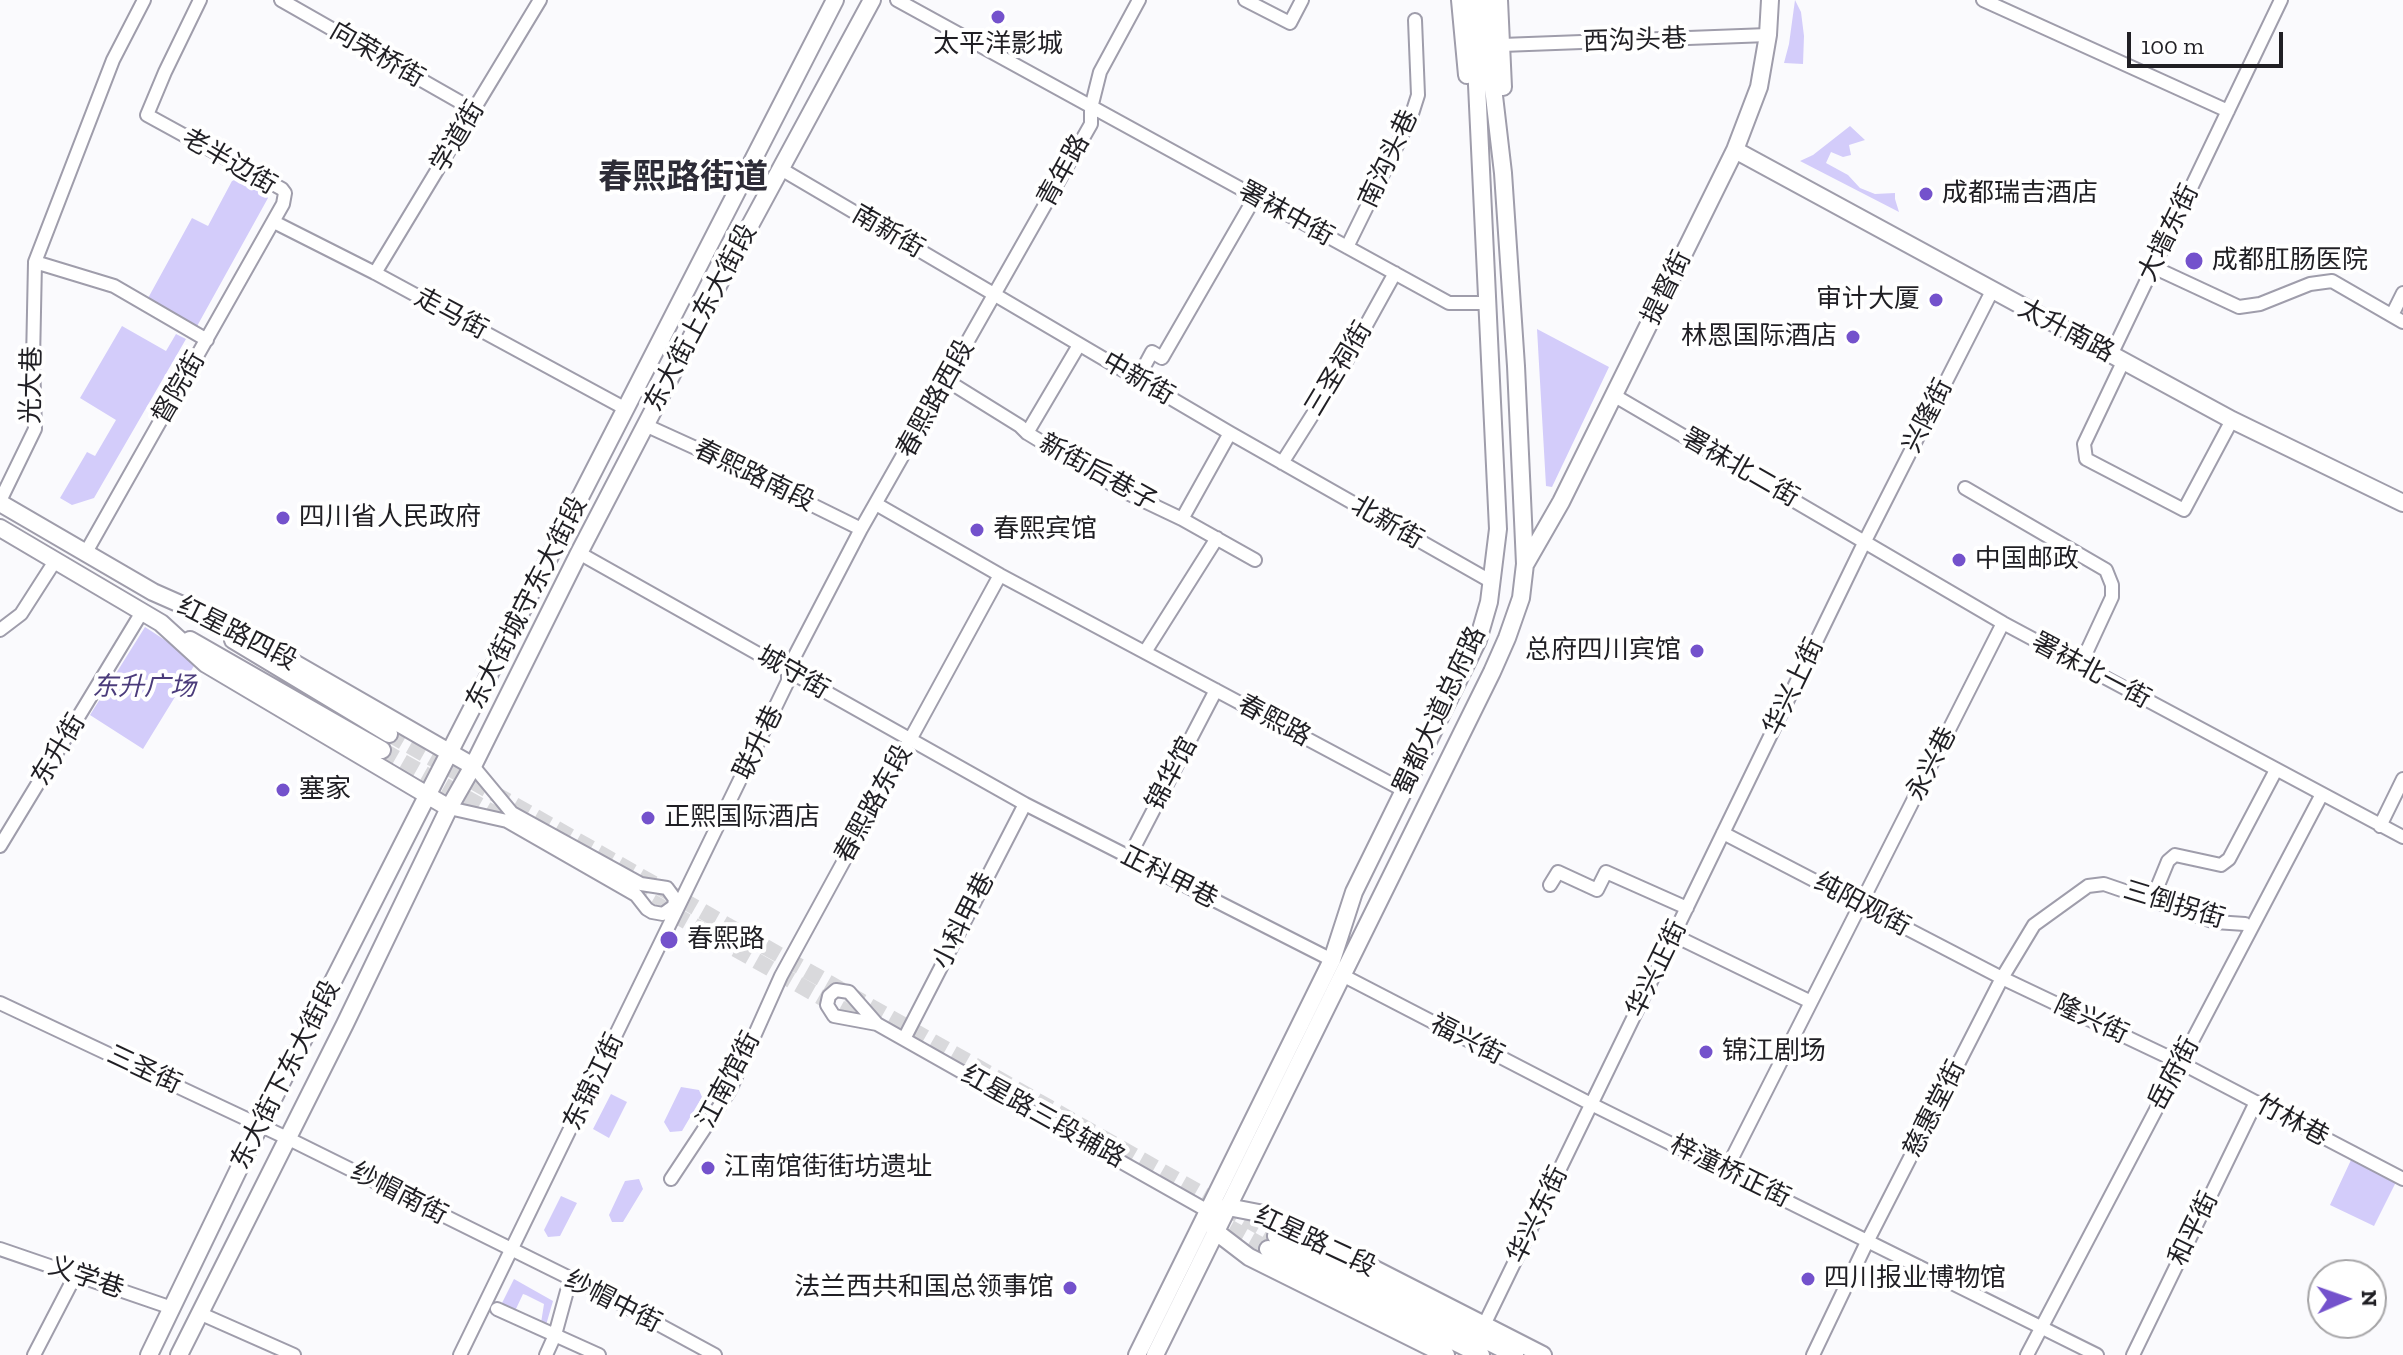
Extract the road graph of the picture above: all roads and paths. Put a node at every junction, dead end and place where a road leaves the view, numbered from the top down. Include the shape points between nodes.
1 (144, 0) edge
2 (200, 0) edge
3 (281, 0) edge
4 (540, 0) edge
5 (835, 0) edge
6 (872, 0) edge
7 (897, 0) edge
8 (1139, 0) edge
9 (1245, 0) edge
10 (1302, 0) edge
11 (1460, 0) edge
12 (1473, 0) edge
13 (1486, 0) edge
14 (1499, 0) edge
15 (1770, 0) edge
16 (1983, 0) edge
17 (2281, 0) edge
18 (1415, 20) dead end
19 (1768, 35) junction
20 (1502, 45) junction
21 (1091, 108) junction
22 (474, 110) junction
23 (2228, 111) junction
24 (1735, 150) junction
25 (781, 169) junction
26 (1479, 171) junction
27 (1503, 173) junction
28 (1255, 197) junction
29 (274, 222) junction
30 (1347, 247) junction
31 (35, 262) junction
32 (2153, 267) junction
33 (375, 273) junction
34 (1395, 273) junction
35 (1992, 291) junction
36 (2403, 293) edge
37 (995, 295) junction
38 (1486, 303) junction
39 (2398, 318) edge
40 (207, 340) junction
41 (1079, 345) junction
42 (2117, 358) junction
43 (1138, 378) junction
44 (946, 380) junction
45 (1615, 396) junction
46 (626, 409) junction
47 (2232, 420) junction
48 (645, 425) junction
49 (1027, 433) junction
50 (1230, 433) junction
51 (1282, 463) junction
52 (1965, 488) dead end
53 (0, 502) edge
54 (2403, 503) edge
55 (876, 504) junction
56 (1182, 519) junction
57 (0, 528) edge
58 (861, 529) junction
59 (1217, 538) junction
60 (1865, 541) junction
61 (579, 553) junction
62 (85, 554) junction
63 (1255, 560) dead end
64 (55, 561) junction
65 (1525, 564) junction
66 (1000, 575) junction
67 (1492, 582) junction
68 (153, 592) junction
69 (142, 612) junction
70 (161, 623) junction
71 (2003, 623) junction
72 (2, 626) edge
73 (1145, 652) junction
74 (2080, 666) junction
75 (788, 669) junction
76 (1216, 690) junction
77 (910, 738) junction
78 (451, 752) junction
79 (473, 766) junction
80 (2276, 770) junction
81 (2403, 779) edge
82 (1403, 790) junction
83 (1007, 794) joint
84 (2322, 794) junction
85 (427, 796) junction
86 (1025, 804) junction
87 (449, 808) junction
88 (2380, 826) junction
89 (1723, 833) junction
90 (2403, 837) edge
91 (0, 846) edge
92 (1129, 857) junction
93 (1550, 885) dead end
94 (2152, 900) junction
95 (1860, 905) junction
96 (1687, 908) junction
97 (677, 914) joint
98 (2245, 924) dead end
99 (1673, 935) junction
100 (1332, 960) junction
101 (1342, 975) junction
102 (781, 976) joint
103 (2002, 978) junction
104 (1811, 1002) junction
105 (0, 1003) edge
106 (877, 1024) tunnel mouth
107 (904, 1039) junction
108 (2181, 1063) junction
109 (2256, 1102) junction
110 (1591, 1104) junction
111 (260, 1125) junction
112 (287, 1138) junction
113 (1726, 1170) junction
114 (671, 1179) dead end
115 (2403, 1179) edge
116 (1228, 1207) junction
117 (1208, 1211) junction
118 (1215, 1231) junction
119 (1868, 1240) junction
120 (0, 1249) edge
121 (511, 1249) junction
122 (76, 1274) junction
123 (567, 1291) dead end
124 (172, 1308) junction
125 (497, 1309) dead end
126 (199, 1313) junction
127 (1484, 1325) junction
128 (2041, 1329) junction
129 (555, 1335) junction
130 (1160, 1353) edge
131 (34, 1355) edge
132 (149, 1355) edge
133 (179, 1355) edge
134 (294, 1355) edge
135 (460, 1355) edge
136 (546, 1355) edge
137 (599, 1355) edge
138 (715, 1355) edge
139 (1137, 1355) edge
140 (1446, 1355) edge
141 (1481, 1355) edge
142 (1515, 1355) edge
143 (1543, 1355) edge
144 (1813, 1355) edge
145 (2027, 1355) edge
146 (2097, 1355) edge
147 (2133, 1355) edge

1 - 31 street, 光大巷 via 113,60
2 - 29 street, 老半边街 via 147,115 282,189 283,204
3 - 22 street, 向荣桥街
4 - 22 street, 学道街
5 - 46 main road, 东大街上东大街段
6 - 25 main road, 东大街上东大街段
7 - 21 street, 署袜中街
8 - 21 street, 青年路 via 1100,72
9 - 10 street via 1290,23
11 - 26 main road, 蜀都大道总府路
12 - 26 main road, 蜀都大道总府路
13 - 27 main road, 蜀都大道总府路
14 - 20 main road, 蜀都大道总府路
15 - 19 main road, 提督街
16 - 23 street
17 - 23 street, 大墙东街
18 - 30 street, 南沟头巷 via 1418,95
19 - 20 street, 西沟头巷
19 - 24 main road, 提督街 via 1759,87
20 - 27 main road, 蜀都大道总府路
21 - 28 street, 署袜中街
21 - 37 street, 青年路 via 1091,124
22 - 33 street, 学道街
23 - 32 street, 大墙东街
24 - 35 main road, 太升南路
24 - 45 main road, 提督街
25 - 37 street, 南新街
25 - 48 main road, 东大街上东大街段
26 - 38 main road, 蜀都大道总府路
27 - 65 main road, 蜀都大道总府路
28 - 30 street, 署袜中街
28 - 43 street via 1162,358 1152,352
29 - 33 street, 走马街
29 - 40 street, 督院街
30 - 34 street, 署袜中街
31 - 40 street via 114,286
31 - 53 street, 光大巷 via 35,429
32 - 39 street via 2239,307 2332,281
32 - 42 street, 大墙东街
33 - 46 street, 走马街
34 - 38 street, 署袜中街 via 1449,303
34 - 51 street, 三圣祠街
35 - 42 main road, 太升南路
35 - 60 street, 兴隆街
36 - 39 street
37 - 41 street, 中新街
37 - 44 street, 春熙路西段
38 - 67 main road, 蜀都大道总府路 via 1498,529
40 - 62 street, 督院街
41 - 43 street, 中新街
41 - 49 street
42 - 47 main road, 太升南路
42 - 47 street, 大墙东街 via 2084,444 2086,459 2184,510
43 - 50 street, 中新街
44 - 49 street, 新街后巷子
44 - 55 street, 春熙路西段
45 - 60 street, 署袜北二街
45 - 65 main road, 提督街
46 - 78 main road, 东大街城守东大街段
47 - 54 main road, 太升南路
48 - 58 street, 春熙路南段
48 - 61 main road, 东大街城守东大街段
49 - 56 street, 新街后巷子 via 1121,490
50 - 51 street, 中新街
50 - 56 street
51 - 67 street, 北新街
52 - 74 street via 2106,570 2112,597
53 - 62 main road, 红星路四段
55 - 58 street
55 - 66 street, 春熙路
56 - 59 street, 新街后巷子
57 - 64 main road, 红星路四段
58 - 75 street, 联升巷
59 - 63 street, 新街后巷子
59 - 73 street
60 - 71 street, 署袜北一街
60 - 89 street, 华兴上街
61 - 75 street, 城守街
61 - 79 main road, 东大街城守东大街段
62 - 68 main road, 红星路四段
64 - 69 main road, 红星路四段
64 - 72 street via 21,614
65 - 101 main road, 蜀都大道总府路 via 1521,598 1507,638
66 - 73 street, 春熙路
66 - 77 street, 春熙路东段
67 - 82 main road, 蜀都大道总府路 via 1478,640
68 - 70 main road via 385,742
68 - 78 main road, 红星路四段 via 230,626
69 - 70 main road, 红星路四段
69 - 91 street, 东升街
70 - 85 main road, 红星路四段 via 206,664
71 - 74 street, 署袜北一街
71 - 95 street, 永兴巷
73 - 76 street, 春熙路
74 - 80 street, 署袜北一街
75 - 77 street, 城守街
75 - 97 street, 联升巷 via 788,681
76 - 82 street, 春熙路
76 - 92 street, 锦华馆
77 - 83 street, 城守街
77 - 102 street, 春熙路东段
78 - 79 main road, 红星路四段
78 - 85 main road, 东大街城守东大街段
79 - 87 main road, 东大街城守东大街段
79 - 87 street via 512,813 641,884 667,888 674,906 663,914 652,912 636,895 507,821
80 - 84 street, 署袜北一街
80 - 94 street via 2229,859 2221,865 2175,855
81 - 88 street
82 - 100 main road, 蜀都大道总府路 via 1354,892
83 - 86 street, 正科甲巷
84 - 88 street, 署袜北一街
84 - 108 street, 岳府街
85 - 87 main road, 红星路四段
85 - 111 main road, 东大街下东大街段
86 - 92 street, 正科甲巷
86 - 107 street, 小科甲巷
87 - 112 main road, 东大街下东大街段
88 - 90 street, 署袜北一街
89 - 95 street, 纯阳观街
89 - 96 street, 华兴正街
92 - 100 street, 正科甲巷
93 - 96 street via 1558,872 1597,890 1606,872
94 - 98 street, 三倒拐街 via 2215,922
94 - 103 street, 三倒拐街 via 2104,884 2088,886 2034,925
95 - 103 street, 纯阳观街
95 - 104 street, 永兴巷
96 - 99 street, 华兴正街
97 - 121 street, 东锦江街
99 - 104 street
99 - 110 street, 华兴正街
100 - 117 main road, 蜀都大道总府路
101 - 110 street, 福兴街
101 - 116 main road, 蜀都大道总府路
102 - 114 street, 江南馆街 via 730,1090
103 - 108 street, 隆兴街
103 - 119 street, 慈惠堂街
104 - 113 street, 永兴巷
105 - 111 street, 三圣街
106 - 107 street, 红星路三段辅路
107 - 117 street, 红星路三段辅路
108 - 109 street, 竹林巷
108 - 128 street, 岳府街
109 - 115 street, 竹林巷
109 - 147 street, 和平街
110 - 113 street, 梓潼桥正街
110 - 127 street, 华兴东街
111 - 112 street, 三圣街
111 - 124 main road, 东大街下东大街段
112 - 121 street, 纱帽南街
112 - 126 main road, 东大街下东大街段
113 - 119 street, 梓潼桥正街
116 - 117 main road, 红星路二段
116 - 118 main road, 蜀都大道总府路
116 - 127 main road, 红星路二段 via 1269,1215
117 - 118 main road, 红星路二段
117 - 139 main road, 蜀都大道总府路
118 - 130 main road, 蜀都大道总府路
118 - 140 main road, 红星路二段 via 1249,1257
119 - 128 street, 梓潼桥正街
119 - 144 street, 慈惠堂街
120 - 122 street, 义学巷
121 - 135 street, 东锦江街
121 - 138 street, 纱帽中街
122 - 124 street, 义学巷
122 - 131 street
123 - 129 street
124 - 132 main road, 东大街下东大街段
125 - 129 street
126 - 133 main road, 东大街下东大街段
126 - 134 street
127 - 143 main road, 红星路二段
128 - 145 street, 岳府街
128 - 146 street, 梓潼桥正街
129 - 136 street
129 - 137 street
141 - 142 main road via 1272,1243

